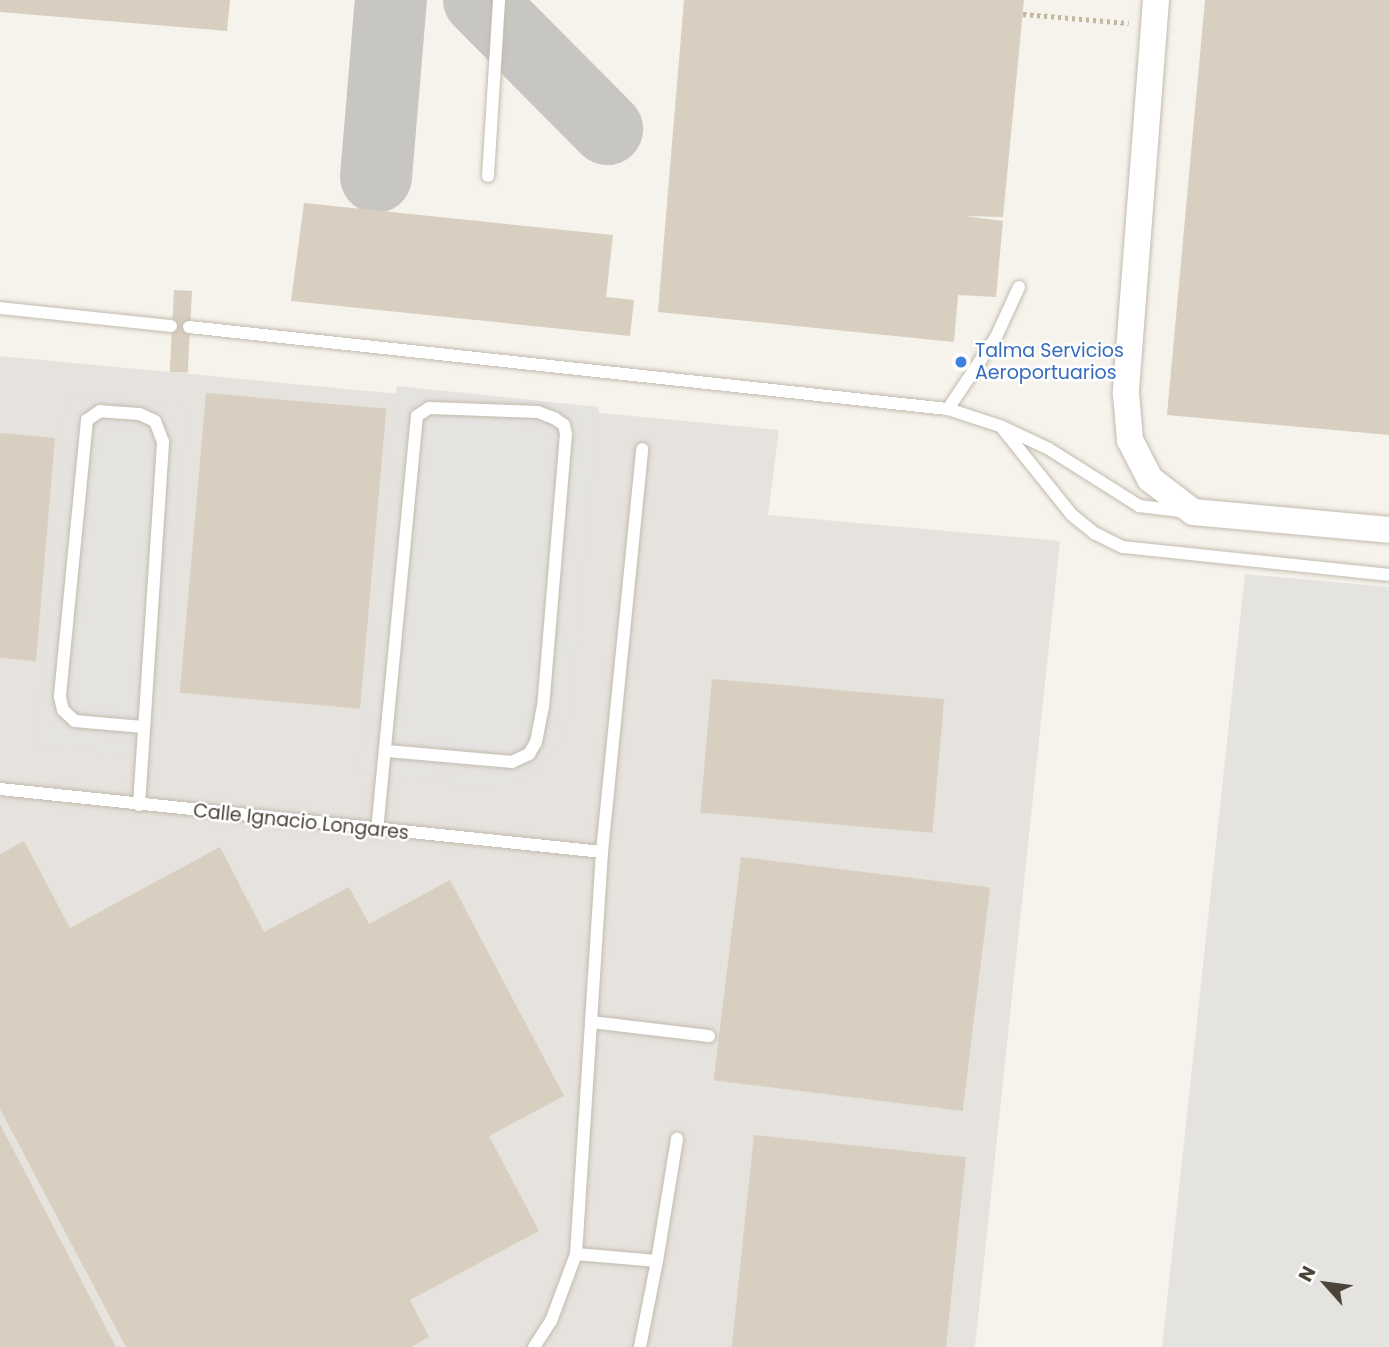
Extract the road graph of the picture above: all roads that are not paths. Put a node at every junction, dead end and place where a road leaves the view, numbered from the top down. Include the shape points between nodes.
1 (499, 0) edge
2 (1155, 13) edge
3 (488, 176) dead end
4 (1019, 286) dead end
5 (0, 308) edge
6 (171, 326) dead end
7 (190, 327) dead end
8 (948, 409) junction
9 (1000, 426) junction
10 (642, 449) dead end
11 (1192, 512) junction
12 (1389, 530) edge
13 (1389, 575) edge
14 (143, 727) junction
15 (387, 751) junction
16 (0, 789) edge
17 (139, 805) junction
18 (377, 831) junction
19 (602, 852) junction
20 (591, 1022) junction
21 (709, 1036) dead end
22 (677, 1139) dead end
23 (576, 1254) junction
24 (657, 1261) junction
25 (534, 1347) edge
26 (640, 1347) edge

1 - 3 lane
2 - 11 street via 1126,394 1130,440 1150,479
4 - 8 lane via 996,337
5 - 6 lane
7 - 8 lane
8 - 9 lane
9 - 11 lane via 1049,449 1139,506
9 - 13 lane via 1072,515 1094,533 1123,547
10 - 19 lane
11 - 12 street
14 - 14 lane via 162,431 155,421 139,414 100,411 87,420 60,697 75,721
14 - 17 lane
15 - 15 lane via 417,416 429,408 538,412 554,418 564,425 566,434 543,706 529,754 512,762
15 - 18 lane
16 - 17 lane, Calle Ignacio Longares
17 - 18 lane, Calle Ignacio Longares
18 - 19 lane, Calle Ignacio Longares
19 - 20 lane
20 - 21 lane
20 - 23 lane
22 - 24 lane
23 - 24 lane
23 - 25 lane via 551,1321
24 - 26 lane

